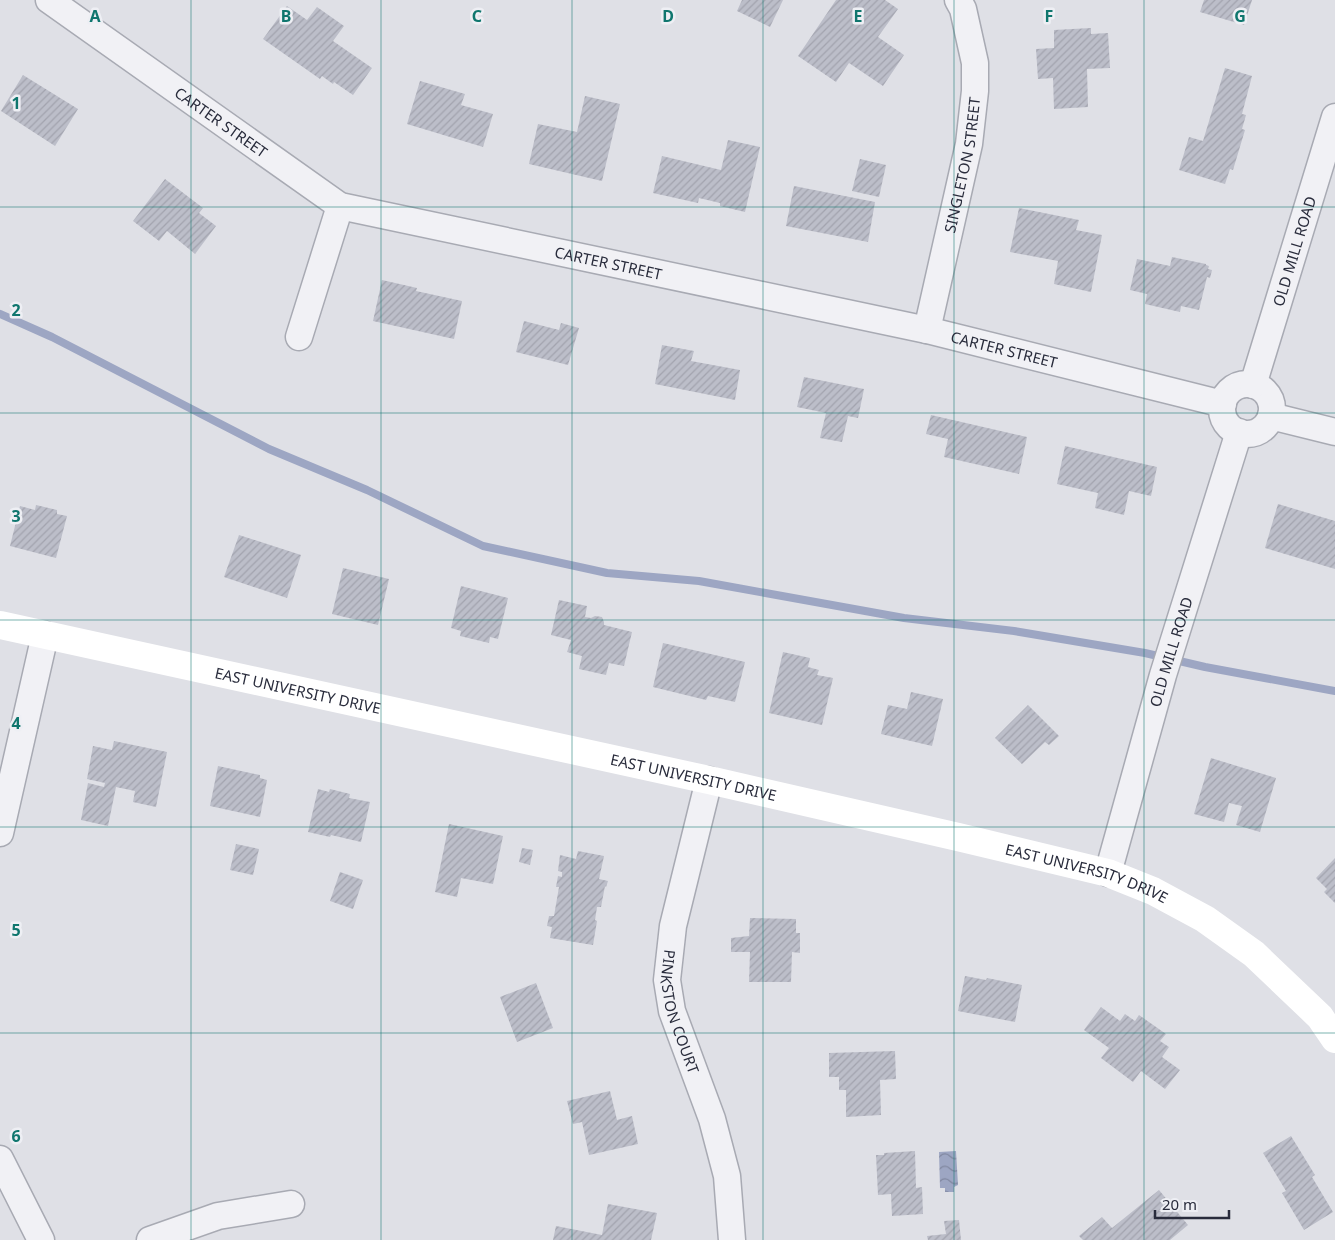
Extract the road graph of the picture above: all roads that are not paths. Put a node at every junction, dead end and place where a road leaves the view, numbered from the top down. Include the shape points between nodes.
1 (49, 0) edge
2 (958, 0) edge
3 (1335, 118) edge
4 (340, 206) junction
5 (927, 330) junction
6 (299, 337) dead end
7 (1253, 385) junction
8 (1223, 404) junction
9 (1271, 416) junction
10 (1239, 432) junction
11 (1335, 432) edge
12 (0, 625) edge
13 (44, 635) junction
14 (708, 780) junction
15 (0, 833) edge
16 (1108, 873) junction
17 (1335, 1039) edge
18 (0, 1159) edge
19 (291, 1204) dead end
20 (40, 1240) edge
21 (150, 1240) edge
22 (732, 1240) edge

1 - 4 street, CARTER STREET
2 - 5 street, SINGLETON STREET via 975,63 975,91 969,144
3 - 7 street, OLD MILL ROAD
4 - 5 street, CARTER STREET
4 - 6 street
5 - 8 street, CARTER STREET
7 - 8 street via 1245,384 1231,390
7 - 9 street via 1269,397
8 - 10 street via 1224,418 1232,429
9 - 10 street via 1262,429 1247,434
9 - 11 street
10 - 16 street, OLD MILL ROAD via 1163,674
12 - 13 main road, EAST UNIVERSITY DRIVE
13 - 14 main road, EAST UNIVERSITY DRIVE
13 - 15 street
14 - 16 main road, EAST UNIVERSITY DRIVE
14 - 22 street, PINKSTON COURT via 673,926 667,980 672,1011 712,1119 727,1176
16 - 17 main road, EAST UNIVERSITY DRIVE via 1153,891 1205,919 1254,954 1320,1016
18 - 20 street
19 - 21 street via 218,1216

